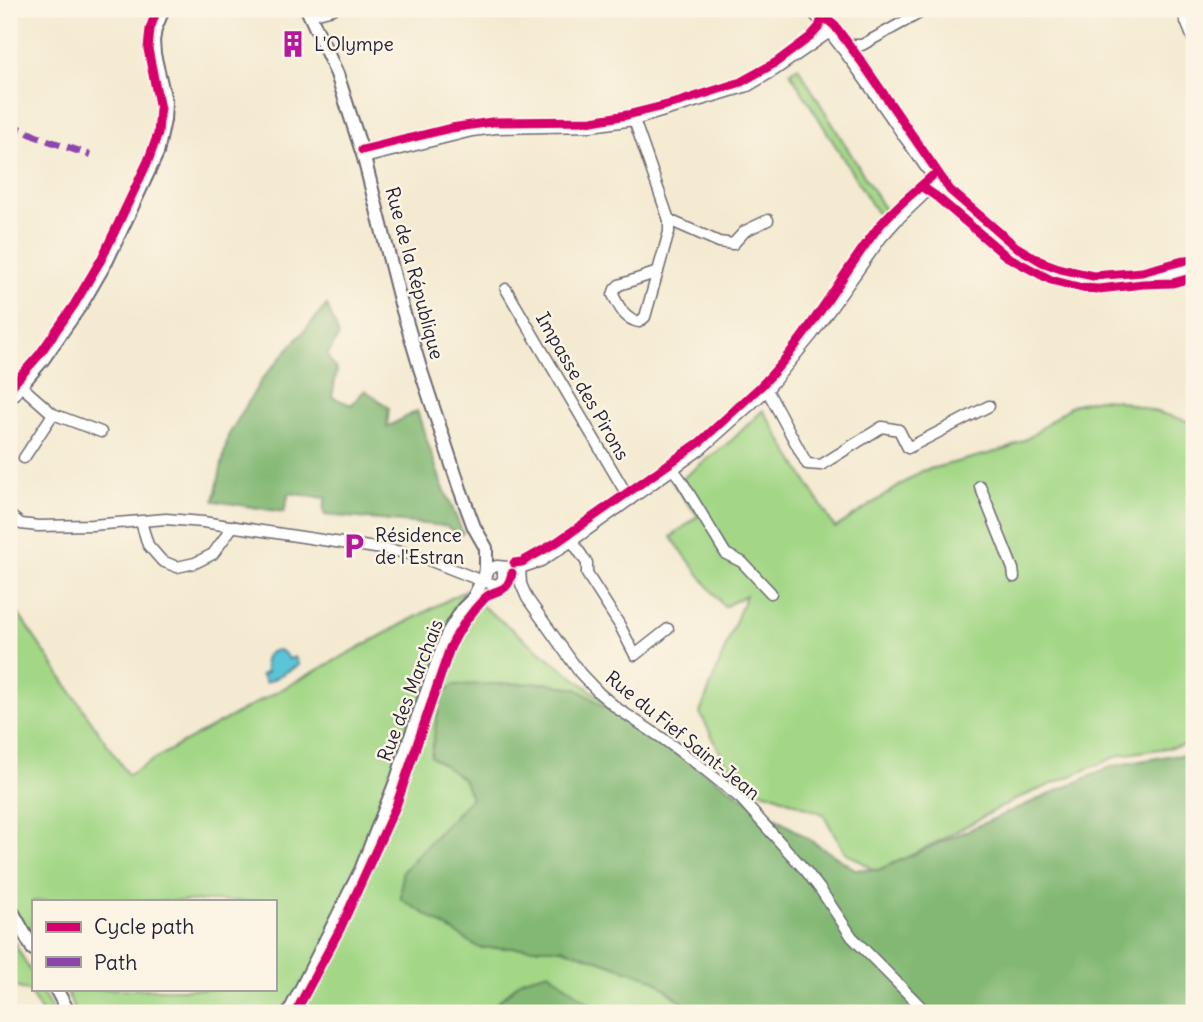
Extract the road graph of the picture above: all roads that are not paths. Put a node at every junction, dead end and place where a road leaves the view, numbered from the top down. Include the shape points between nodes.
1 (163, 9) edge
2 (333, 9) edge
3 (810, 9) edge
4 (928, 9) edge
5 (1181, 9) edge
6 (308, 12) edge
7 (830, 32) junction
8 (1194, 41) edge
9 (843, 49) junction
10 (634, 120) junction
11 (364, 158) junction
12 (937, 182) junction
13 (670, 220) junction
14 (768, 220) dead end
15 (1194, 266) edge
16 (658, 272) junction
17 (506, 289) dead end
18 (20, 385) junction
19 (767, 390) junction
20 (9, 399) edge
21 (989, 406) dead end
22 (53, 414) junction
23 (101, 432) dead end
24 (24, 458) dead end
25 (673, 469) junction
26 (980, 486) dead end
27 (630, 500) junction
28 (9, 515) edge
29 (141, 522) junction
30 (233, 526) junction
31 (572, 541) junction
32 (486, 548) junction
33 (503, 567) junction
34 (520, 568) junction
35 (1014, 577) dead end
36 (484, 578) junction
37 (771, 593) dead end
38 (668, 629) dead end
39 (9, 906) edge
40 (32, 947) edge
41 (57, 990) edge
42 (69, 1013) edge
43 (289, 1013) edge
44 (927, 1013) edge

1 - 18 street via 153,41 164,101 157,153 82,303
2 - 6 street
3 - 7 street
4 - 9 street via 862,45
5 - 8 street
6 - 11 street, Rue de la République via 337,74
7 - 9 street
7 - 10 street via 748,86
9 - 12 street
10 - 11 street via 472,131
10 - 13 street
11 - 32 street, Rue de la République via 419,368 474,527
12 - 15 street via 994,238 1059,276 1102,283
12 - 19 street via 881,238
13 - 14 street via 733,244 745,231
13 - 16 street
16 - 16 street via 615,289 613,295 631,320 639,322 645,317
17 - 27 street, Impasse des Pirons
18 - 20 street
18 - 22 street
19 - 21 street via 807,464 821,465 882,427 899,430 908,448
19 - 25 street
22 - 23 street
22 - 24 street
25 - 27 street
25 - 37 street via 726,554 742,562
26 - 35 street
27 - 31 street
28 - 29 street via 22,524 38,526
29 - 30 street via 166,519
29 - 30 street via 148,545 162,561 177,566 195,564 213,554
30 - 36 street via 402,552
31 - 34 street
31 - 38 street via 635,655
32 - 33 street, Rue de la République
32 - 36 street, Rue de la République
33 - 34 street
33 - 36 street via 491,569
33 - 36 street via 501,583
34 - 44 street, Rue du Fief Saint-Jean via 527,598 580,673 618,709 740,798 820,889 852,937
36 - 43 street, Rue des Marchais via 448,633 361,870
39 - 40 street
41 - 42 street

